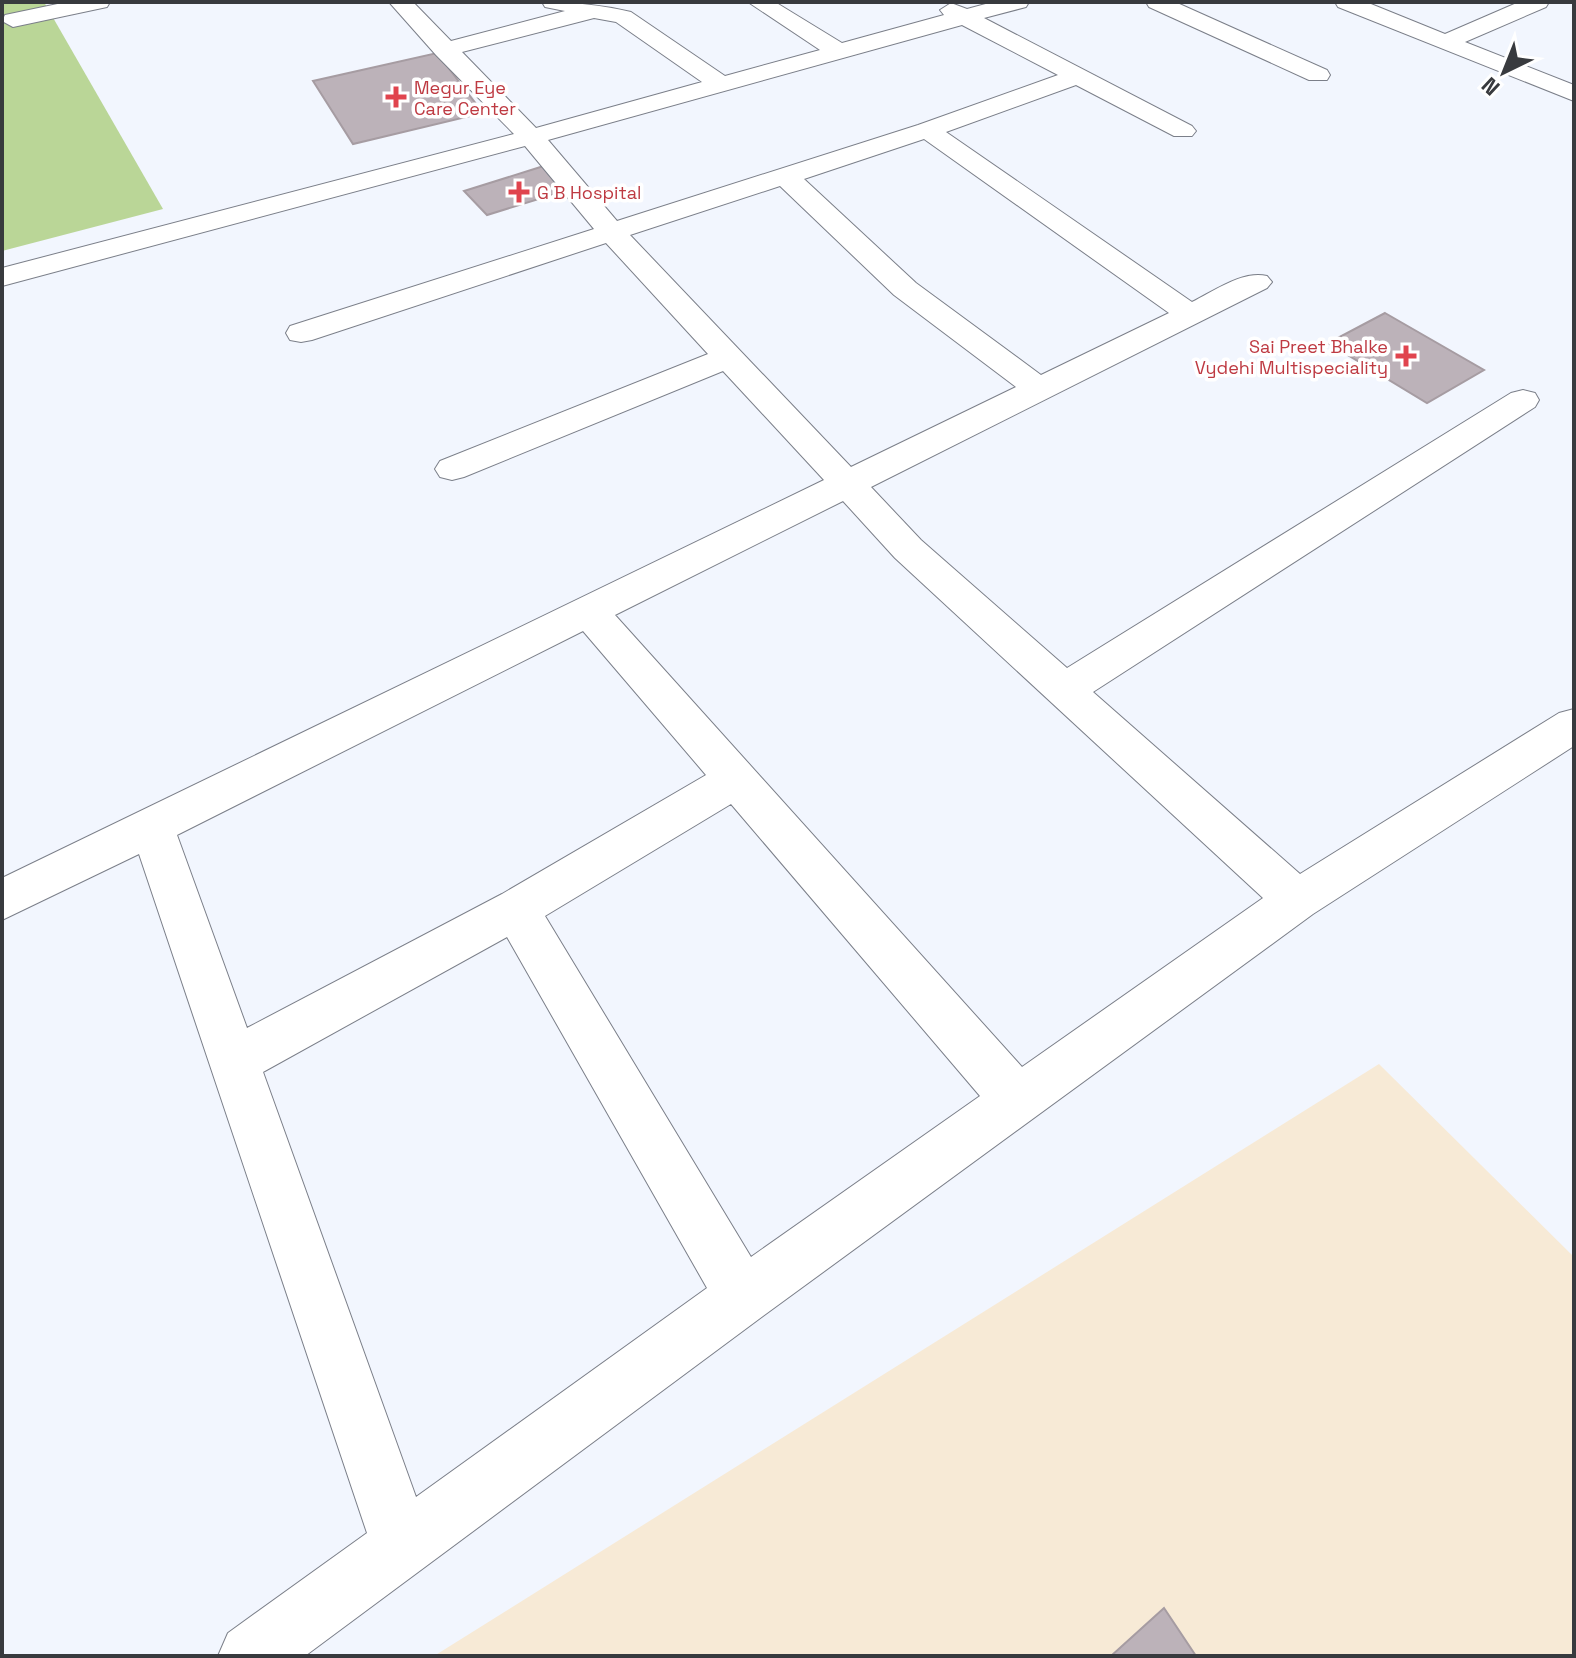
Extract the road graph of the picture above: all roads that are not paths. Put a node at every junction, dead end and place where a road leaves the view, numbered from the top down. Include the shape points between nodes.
1 (99, 2) edge
2 (400, 2) edge
3 (553, 2) edge
4 (627, 2) edge
5 (759, 2) edge
6 (935, 2) edge
7 (1018, 2) edge
8 (1157, 2) edge
9 (1346, 2) edge
10 (1538, 2) edge
11 (594, 11) junction
12 (967, 17) junction
13 (13, 20) dead end
14 (1445, 42) junction
15 (444, 50) junction
16 (840, 52) junction
17 (1318, 75) dead end
18 (1076, 77) junction
19 (722, 85) junction
20 (1574, 94) edge
21 (927, 130) junction
22 (1183, 131) dead end
23 (531, 137) junction
24 (785, 176) junction
25 (612, 233) junction
26 (2, 277) edge
27 (1257, 282) dead end
28 (1192, 316) junction
29 (301, 333) dead end
30 (728, 357) junction
31 (1040, 390) junction
32 (1523, 400) dead end
33 (452, 469) dead end
34 (847, 484) junction
35 (588, 611) junction
36 (1064, 690) junction
37 (1574, 725) edge
38 (737, 779) junction
39 (152, 826) junction
40 (2, 900) edge
41 (1297, 900) junction
42 (518, 908) junction
43 (234, 1061) junction
44 (1017, 1100) junction
45 (743, 1296) junction
46 (402, 1545) junction
47 (251, 1656) edge

1 - 13 street
2 - 15 street
3 - 11 street
4 - 11 street
5 - 16 street
6 - 12 street
7 - 12 street
8 - 17 street
9 - 14 street
10 - 14 street
11 - 15 street
11 - 19 street via 623,17
12 - 16 street
12 - 18 street
14 - 20 street
15 - 23 street
16 - 19 street
18 - 21 street
18 - 22 street
19 - 23 street
21 - 24 street
21 - 28 street
23 - 25 street
23 - 26 street
24 - 25 street
24 - 31 street via 905,289
25 - 29 street
25 - 30 street
27 - 28 street
28 - 31 street
30 - 33 street
30 - 34 street
31 - 34 street
32 - 36 street
34 - 35 street
34 - 36 street via 908,549
35 - 38 street
35 - 39 street
36 - 41 street
37 - 41 street
38 - 42 street
38 - 44 street
39 - 40 street
39 - 43 street
41 - 44 street
42 - 43 street
42 - 45 street via 532,941
43 - 46 street
44 - 45 street
45 - 46 street
46 - 47 street

